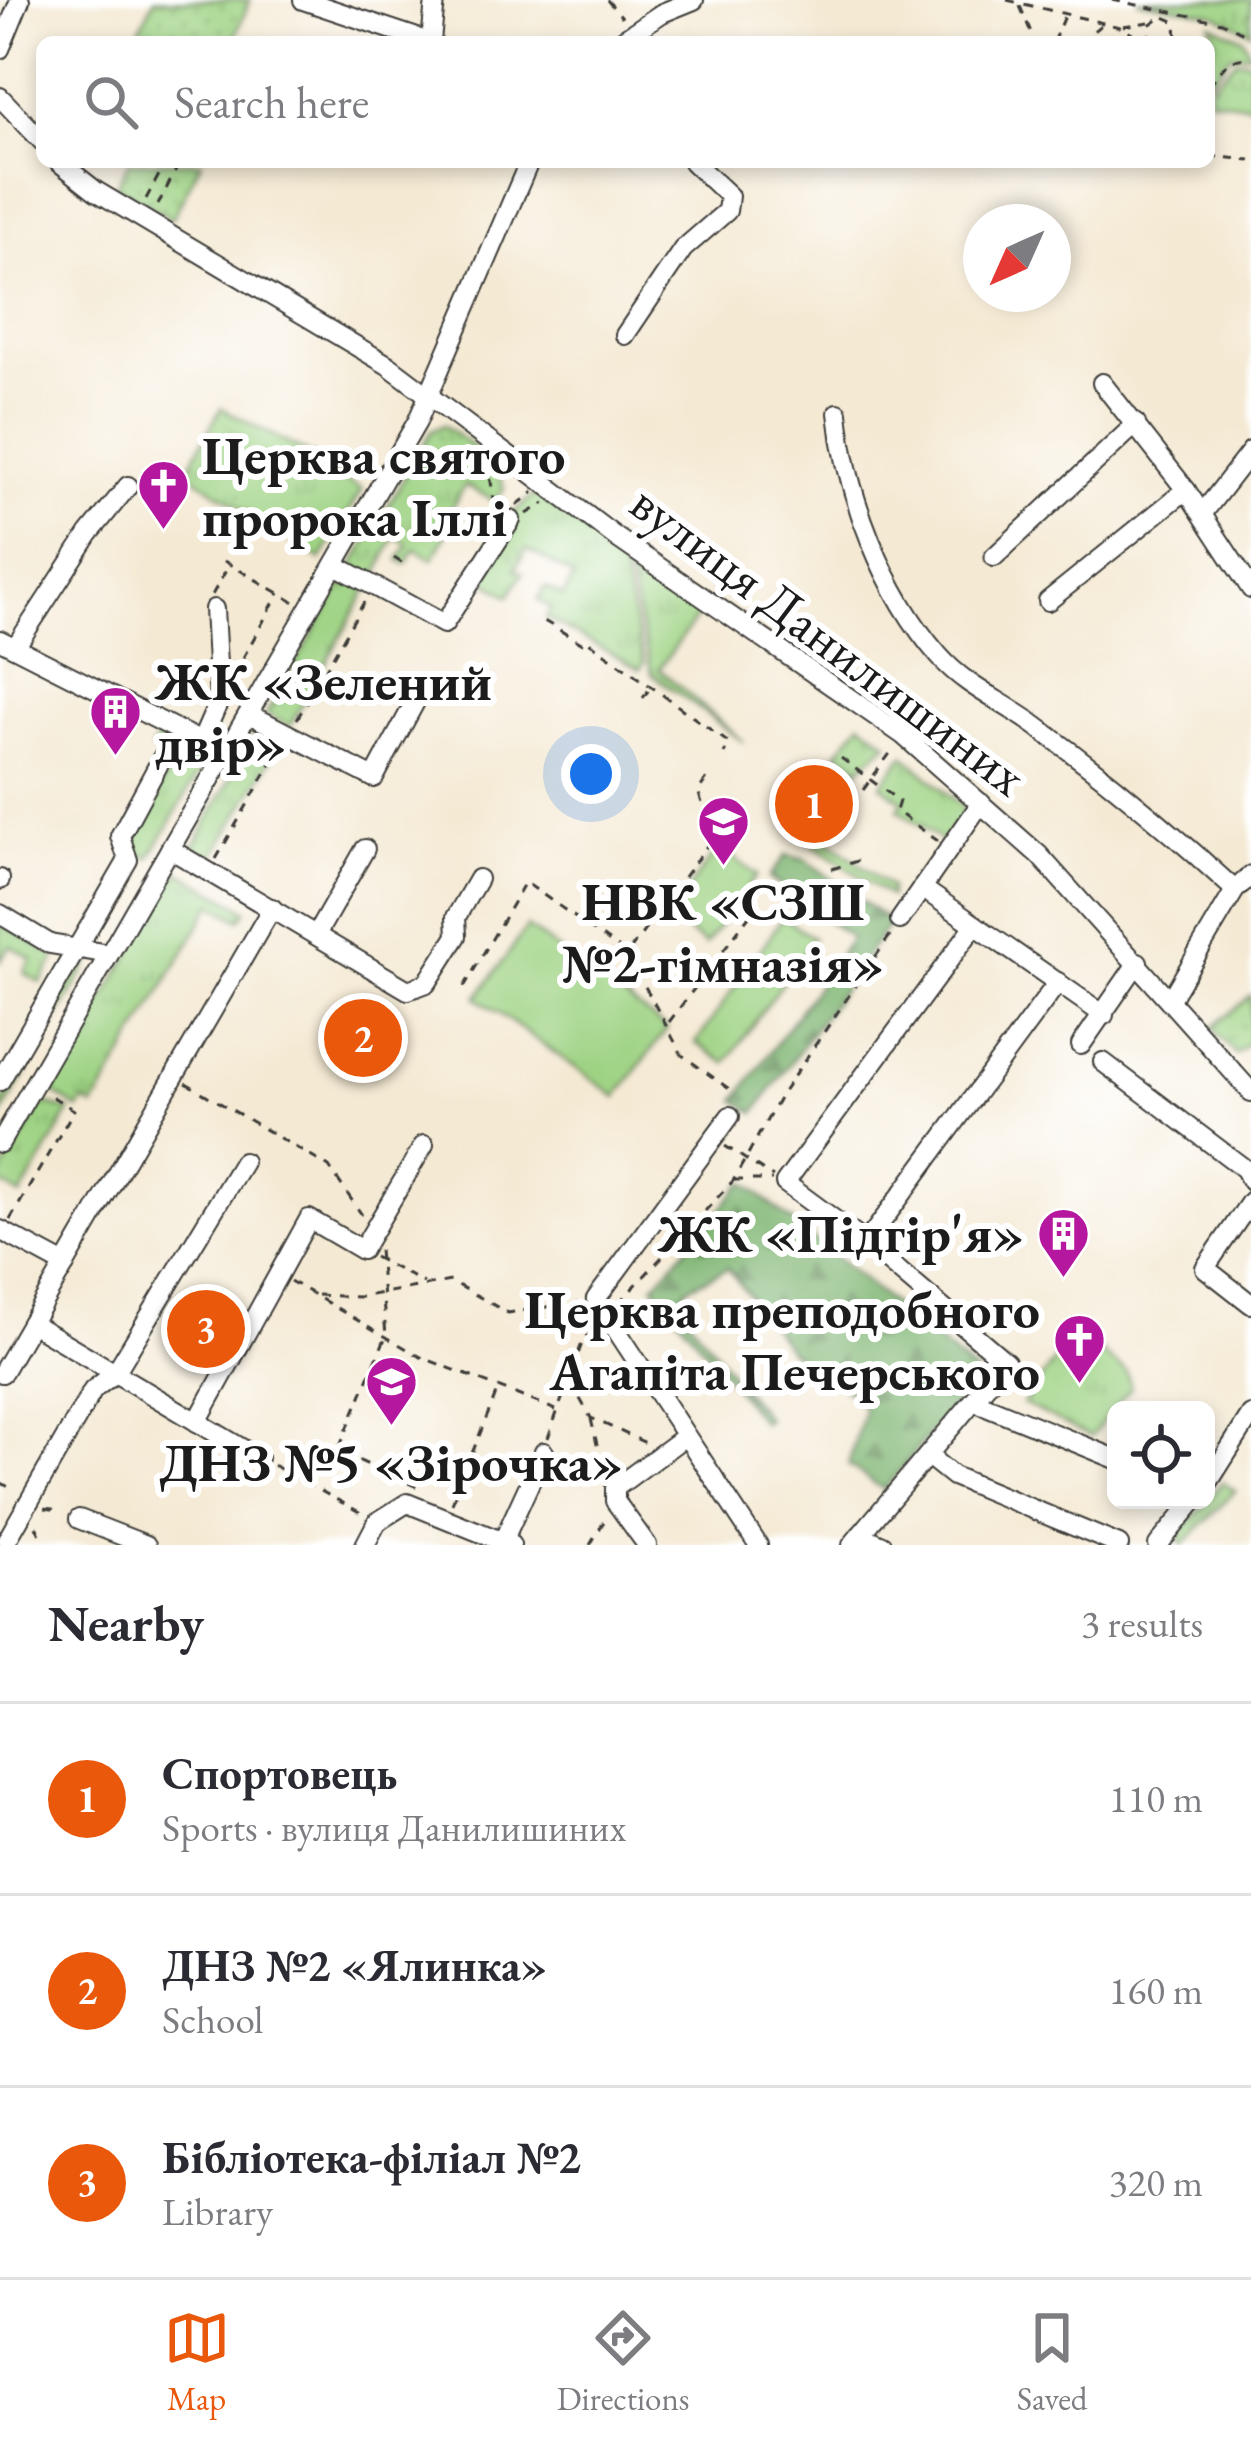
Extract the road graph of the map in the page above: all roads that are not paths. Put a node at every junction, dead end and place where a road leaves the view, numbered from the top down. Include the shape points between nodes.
1 (20, 0) edge
2 (303, 0) edge
3 (435, 0) edge
4 (694, 0) edge
5 (623, 33) edge
6 (412, 36) edge
7 (431, 36) edge
8 (0, 49) edge
9 (0, 97) edge
10 (36, 135) edge
11 (67, 168) edge
12 (527, 168) edge
13 (699, 168) edge
14 (625, 335) dead end
15 (1102, 383) dead end
16 (430, 396) junction
17 (838, 413) dead end
18 (1136, 424) junction
19 (1251, 451) edge
20 (128, 486) dead end
21 (1186, 490) junction
22 (1203, 513) junction
23 (508, 522) road end
24 (994, 557) dead end
25 (337, 566) junction
26 (1251, 590) edge
27 (1048, 601) dead end
28 (213, 603) road end
29 (8, 643) edge
30 (416, 702) dead end
31 (249, 714) junction
32 (201, 742) junction
33 (225, 754) junction
34 (162, 758) dead end
35 (981, 803) junction
36 (170, 849) junction
37 (364, 849) dead end
38 (1251, 874) edge
39 (478, 880) dead end
40 (922, 888) junction
41 (1234, 890) junction
42 (272, 908) junction
43 (0, 914) edge
44 (900, 920) road end
45 (975, 925) junction
46 (316, 935) junction
47 (79, 946) junction
48 (110, 954) junction
49 (1138, 962) junction
50 (1058, 982) junction
51 (1171, 998) junction
52 (1104, 1015) junction
53 (1081, 1046) dead end
54 (1103, 1062) dead end
55 (0, 1081) edge
56 (1251, 1092) edge
57 (730, 1116) dead end
58 (0, 1143) edge
59 (424, 1145) dead end
60 (243, 1162) dead end
61 (1251, 1181) edge
62 (1251, 1201) edge
63 (2, 1231) edge
64 (866, 1243) junction
65 (64, 1265) junction
66 (1251, 1304) edge
67 (31, 1323) junction
68 (2, 1372) edge
69 (115, 1373) junction
70 (974, 1401) junction
71 (1251, 1415) edge
72 (197, 1422) junction
73 (684, 1437) junction
74 (544, 1452) road end
75 (1107, 1455) edge
76 (928, 1456) junction
77 (258, 1458) road end
78 (1215, 1472) edge
79 (1188, 1509) edge
80 (79, 1519) dead end
81 (452, 1520) junction
82 (856, 1540) edge
83 (8, 1541) edge
84 (507, 1543) edge
85 (146, 1545) edge
86 (365, 1545) edge
87 (449, 1545) edge
88 (647, 1545) edge
89 (758, 1545) edge
90 (883, 1545) edge
91 (1119, 1545) edge
92 (1158, 1545) edge

1 - 8 street
2 - 6 street
3 - 7 street
4 - 5 street
9 - 10 street
11 - 16 street, вулиця Данилишиних
12 - 16 street
13 - 14 street via 728,196 727,211 683,249
15 - 18 street
16 - 25 street
16 - 35 street, вулиця Данилишиних via 617,538 820,673
17 - 41 street via 858,516 936,653 1141,804
18 - 21 street
18 - 24 street
19 - 22 street
20 - 29 street
21 - 22 street
21 - 27 street
22 - 26 street
23 - 25 street via 444,624
25 - 31 street
28 - 32 street via 219,701
29 - 32 street
30 - 31 street via 374,778
31 - 33 street
32 - 33 street
33 - 36 street
34 - 47 street via 120,836 128,860
35 - 40 street
35 - 49 street, вулиця Данилишиних
36 - 42 street
36 - 48 street
37 - 46 street
38 - 41 street
39 - 46 street via 457,916 457,935 419,988 408,990
40 - 44 street
40 - 45 street
41 - 51 street
42 - 46 street
42 - 65 street
43 - 47 street via 45,942
45 - 50 street
45 - 64 street via 785,1183
47 - 48 street
47 - 55 street
48 - 58 street
49 - 51 street, вулиця Данилишиних
49 - 52 street
50 - 52 street
50 - 64 street
51 - 56 street, вулиця Данилишиних
52 - 53 street
54 - 61 street via 1246,1169
57 - 73 street via 596,1299
59 - 72 street via 362,1250 309,1220
60 - 69 street
62 - 66 street via 1205,1268
63 - 65 street
64 - 70 street via 1006,1363
65 - 67 street
67 - 68 street
67 - 69 street
69 - 72 street
69 - 83 street via 93,1390
70 - 75 street
70 - 76 street
71 - 78 street
72 - 77 street
73 - 88 street via 619,1484 614,1498
73 - 89 street
74 - 84 street
76 - 82 street
76 - 91 street via 953,1476
79 - 92 street
80 - 85 street
81 - 84 street
81 - 86 street via 407,1503 377,1522
81 - 87 street
82 - 90 street

